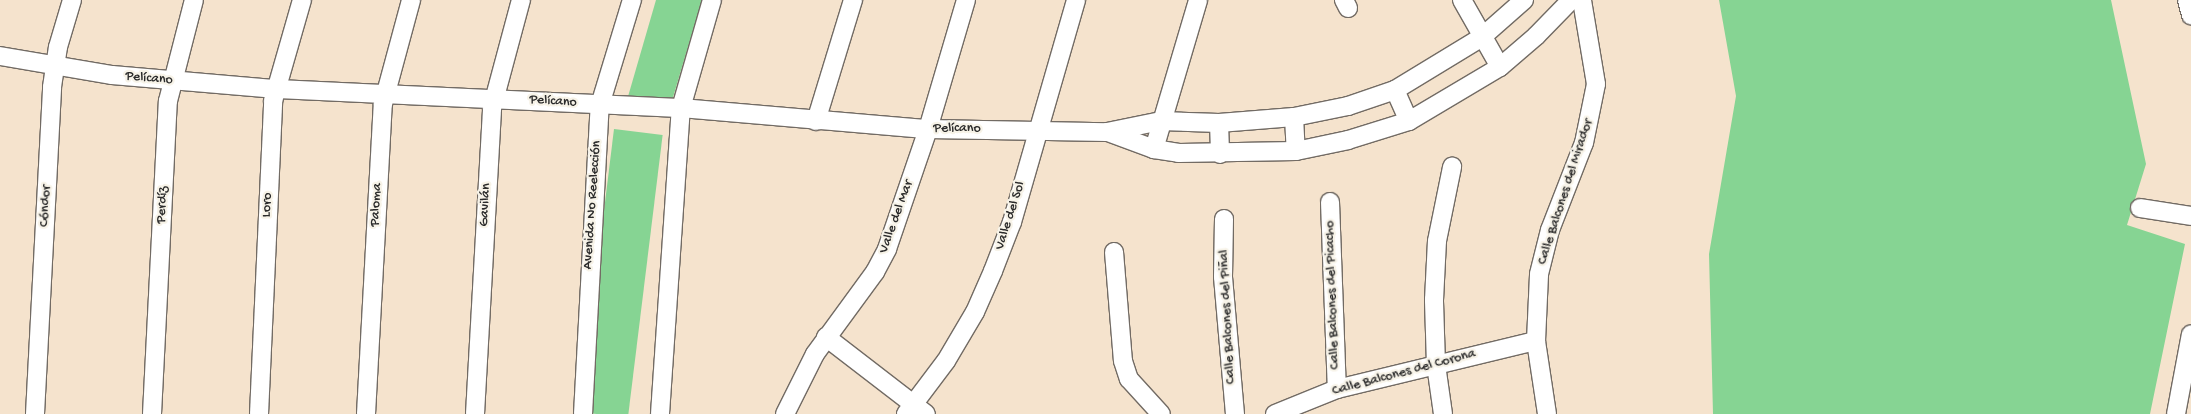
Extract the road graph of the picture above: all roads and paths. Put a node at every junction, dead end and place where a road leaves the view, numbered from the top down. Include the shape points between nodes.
1 (72, 0) edge
2 (194, 0) edge
3 (302, 0) edge
4 (411, 0) edge
5 (521, 0) edge
6 (632, 0) edge
7 (712, 0) edge
8 (853, 0) edge
9 (966, 0) edge
10 (1076, 0) edge
11 (1198, 0) edge
12 (1462, 0) edge
13 (1524, 0) edge
14 (1570, 0) edge
15 (1582, 0) edge
16 (2188, 0) edge
17 (2191, 15) edge
18 (1482, 37) junction
19 (0, 56) edge
20 (54, 66) junction
21 (1500, 67) junction
22 (171, 81) junction
23 (276, 89) junction
24 (1395, 90) junction
25 (384, 92) junction
26 (493, 98) junction
27 (600, 105) junction
28 (681, 108) junction
29 (1294, 117) junction
30 (816, 121) junction
31 (1161, 121) junction
32 (1409, 121) junction
33 (1219, 123) junction
34 (928, 129) junction
35 (1037, 129) junction
36 (1107, 132) junction
37 (1154, 149) junction
38 (1296, 151) junction
39 (1220, 154) junction
40 (1452, 167) dead end
41 (1330, 202) dead end
42 (2140, 208) dead end
43 (2191, 216) edge
44 (1224, 219) dead end
45 (1114, 252) dead end
46 (2191, 334) edge
47 (826, 337) junction
48 (1536, 341) junction
49 (1436, 365) junction
50 (2187, 375) edge
51 (1337, 389) junction
52 (910, 408) edge
53 (35, 414) edge
54 (152, 414) edge
55 (259, 414) edge
56 (366, 414) edge
57 (475, 414) edge
58 (583, 414) edge
59 (660, 414) edge
60 (785, 414) edge
61 (926, 414) edge
62 (1161, 414) edge
63 (1235, 414) edge
64 (1275, 414) edge
65 (1443, 414) edge
66 (1547, 414) edge
67 (2176, 414) edge

1 - 20 street, Cóndor
2 - 22 street, Perdíz
3 - 23 street, Loro
4 - 25 street, Paloma
5 - 26 street, Gavilán
6 - 27 street, Avenida No Reelección
7 - 28 street
8 - 30 street
9 - 34 street, Valle del Mar
10 - 35 street, Valle del Sol
11 - 31 street
12 - 18 street
13 - 18 street, Pelícano
14 - 21 street, Pelícano
15 - 48 street, Calle Balcones del Mirador via 1595,62 1594,100 1584,143 1553,221 1539,274
16 - 17 street
18 - 21 street
18 - 24 street, Pelícano
19 - 20 street, Pelícano
20 - 22 street, Pelícano
20 - 53 street, Cóndor
21 - 32 street, Pelícano
22 - 23 street, Pelícano
22 - 54 street, Perdíz
23 - 25 street, Pelícano
23 - 55 street, Loro
24 - 29 street, Pelícano via 1348,106
24 - 32 street
25 - 26 street, Pelícano
25 - 56 street, Paloma
26 - 27 street, Pelícano
26 - 57 street, Gavilán
27 - 28 street, Pelícano
27 - 58 street, Avenida No Reelección
28 - 30 street, Pelícano
28 - 59 street
29 - 33 street, Pelícano
29 - 38 street
30 - 34 street, Pelícano
31 - 33 street, Pelícano
31 - 36 street, Pelícano
31 - 37 street
32 - 38 street, Pelícano via 1348,140
33 - 39 street
34 - 35 street, Pelícano
34 - 47 street, Valle del Mar via 887,249 875,272
35 - 36 street, Pelícano
35 - 52 street, Valle del Sol via 1012,222 975,312 946,361
36 - 37 street, Pelícano
37 - 39 street, Pelícano
38 - 39 street, Pelícano
40 - 49 street via 1437,242
41 - 51 street, Calle Balcones del Picacho
42 - 43 street
44 - 63 street, Calle Balcones del Piñal via 1223,277
45 - 62 street via 1123,361 1134,386
46 - 50 street
47 - 52 street
47 - 60 street, Valle del Mar via 801,378
48 - 49 street, Calle Balcones del Corona
48 - 66 street, Calle Balcones del Mirador
49 - 51 street, Calle Balcones del Corona
49 - 65 street
50 - 67 street
51 - 64 street, Calle Balcones del Corona
52 - 61 street

